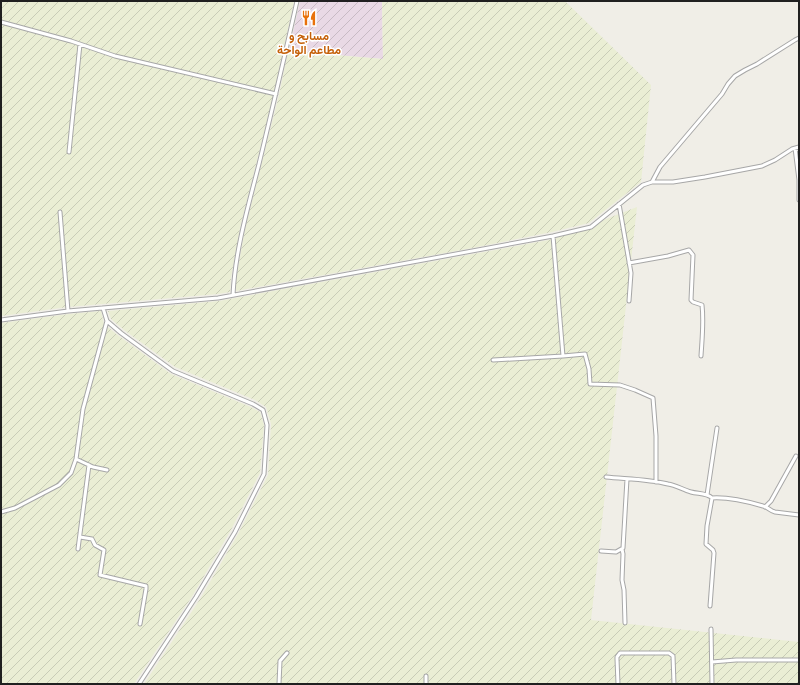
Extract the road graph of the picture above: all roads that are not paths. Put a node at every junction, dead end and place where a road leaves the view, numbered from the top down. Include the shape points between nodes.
1 (297, 1) edge
2 (1, 22) edge
3 (799, 38) edge
4 (80, 44) junction
5 (276, 94) junction
6 (797, 148) edge
7 (69, 152) dead end
8 (652, 182) junction
9 (799, 200) edge
10 (619, 204) junction
11 (60, 212) dead end
12 (553, 236) junction
13 (629, 263) junction
14 (233, 295) junction
15 (629, 301) dead end
16 (104, 308) junction
17 (68, 311) junction
18 (1, 320) edge
19 (107, 321) junction
20 (564, 356) junction
21 (701, 356) dead end
22 (492, 360) dead end
23 (717, 428) dead end
24 (796, 456) dead end
25 (76, 459) junction
26 (89, 465) junction
27 (107, 470) dead end
28 (606, 478) dead end
29 (627, 479) junction
30 (656, 482) junction
31 (707, 495) junction
32 (712, 498) junction
33 (765, 507) junction
34 (1, 512) edge
35 (799, 514) edge
36 (80, 537) junction
37 (78, 549) dead end
38 (622, 549) junction
39 (601, 551) dead end
40 (710, 606) dead end
41 (625, 623) dead end
42 (140, 624) dead end
43 (711, 629) dead end
44 (287, 653) dead end
45 (799, 660) edge
46 (712, 662) junction
47 (426, 676) dead end
48 (139, 684) edge
49 (279, 684) edge
50 (426, 684) edge
51 (618, 684) edge
52 (674, 684) edge
53 (712, 684) edge

1 - 5 street
2 - 4 street
3 - 8 street via 735,76 660,168
4 - 5 street via 115,56
4 - 7 street
5 - 14 street via 243,228
6 - 8 street via 762,166 673,182
6 - 9 street
8 - 10 street via 643,185
10 - 12 street via 591,227
10 - 13 street
11 - 17 street
12 - 14 street
12 - 20 street
13 - 15 street
13 - 21 street via 689,250 691,252 694,262 692,300 702,306
14 - 16 street
16 - 17 street
16 - 19 street
17 - 18 street
19 - 25 street via 83,409
19 - 48 street via 173,370 263,410 267,425 264,474 235,532
20 - 22 street
20 - 30 street via 585,354 590,384 620,385 653,398
23 - 31 street
24 - 33 street via 771,501
25 - 26 street
25 - 34 street via 72,473 59,486 15,508
26 - 27 street
26 - 36 street
28 - 29 street
29 - 30 street
29 - 38 street
30 - 31 street
31 - 32 street
32 - 33 street
32 - 40 street via 706,540 714,554
33 - 35 street via 771,512
36 - 37 street
36 - 42 street via 92,539 104,550 100,576 146,586
38 - 39 street via 616,552
38 - 41 street
43 - 46 street
44 - 49 street via 280,661
45 - 46 street
46 - 53 street
47 - 50 street
51 - 52 street via 617,657 620,653 669,653 673,656

